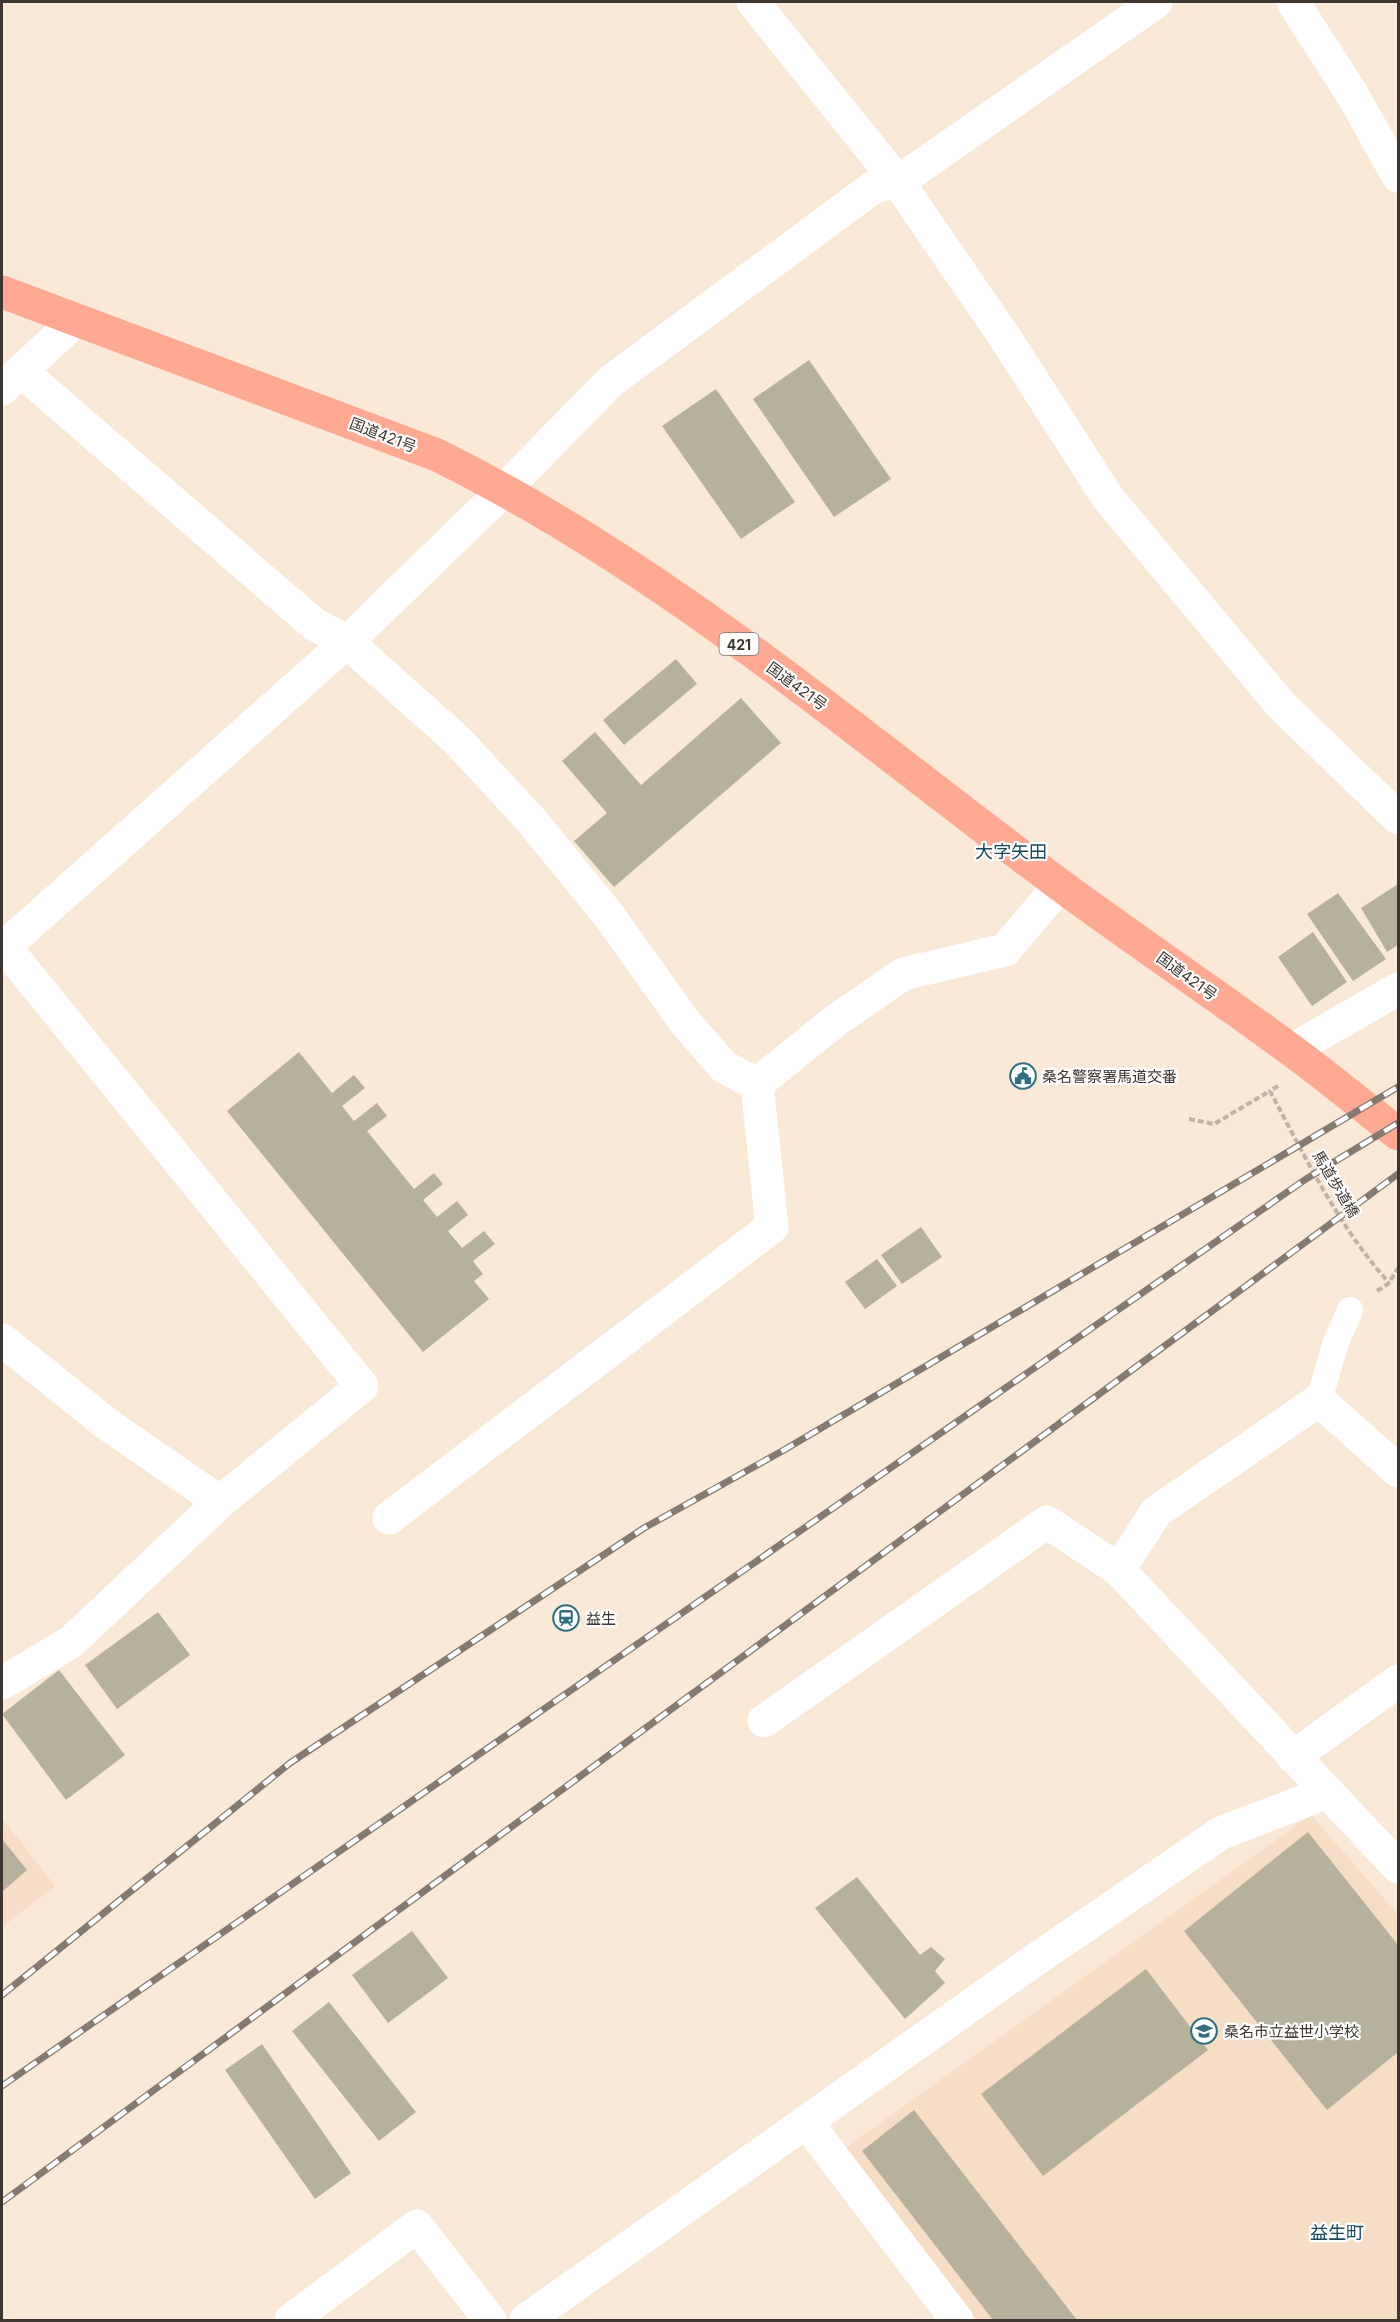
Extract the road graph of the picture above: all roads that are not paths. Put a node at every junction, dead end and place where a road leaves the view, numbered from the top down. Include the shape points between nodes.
1 (753, 2) edge
2 (1156, 2) edge
3 (1293, 2) edge
4 (1398, 176) edge
5 (897, 182) junction
6 (2, 292) edge
7 (76, 320) junction
8 (11, 380) edge
9 (506, 489) junction
10 (347, 642) junction
11 (1398, 818) edge
12 (1060, 885) junction
13 (3, 947) edge
14 (1398, 989) edge
15 (1292, 1050) junction
16 (757, 1084) junction
17 (1398, 1134) edge
18 (1350, 1310) dead end
19 (2, 1340) edge
20 (1319, 1400) junction
21 (1398, 1471) edge
22 (220, 1502) junction
23 (388, 1518) dead end
24 (1119, 1570) junction
25 (1398, 1682) edge
26 (2, 1683) edge
27 (764, 1721) dead end
28 (1293, 1757) junction
29 (1324, 1791) junction
30 (1398, 1867) edge
31 (807, 2123) junction
32 (291, 2320) edge
33 (490, 2320) edge
34 (526, 2320) edge
35 (957, 2320) edge

1 - 5 street
2 - 5 street
3 - 4 street
5 - 9 street via 875,186 611,381
5 - 11 street via 1004,336 1108,498 1281,705
6 - 7 highway, 国道421号 / 421
7 - 8 street
7 - 9 highway, 国道421号 / 421 via 437,455
8 - 10 street via 314,624
9 - 10 street
9 - 12 highway, 国道421号 / 421 via 660,588 883,748
10 - 13 street
10 - 16 street via 457,740 531,820 610,917 685,1022 724,1067
12 - 15 highway, 国道421号 / 421
12 - 16 street via 1005,950 903,974 835,1021
13 - 22 street via 362,1386
14 - 15 street
15 - 17 highway, 国道421号 / 421
16 - 23 street via 772,1227
18 - 20 lane
19 - 22 street via 107,1425
20 - 21 street
20 - 24 street via 1156,1512
22 - 26 street via 71,1642
24 - 27 street via 1047,1522
24 - 28 street
25 - 28 street
28 - 29 street
29 - 30 street
29 - 31 street via 1221,1833
31 - 34 street
31 - 35 street
32 - 33 street via 417,2226

